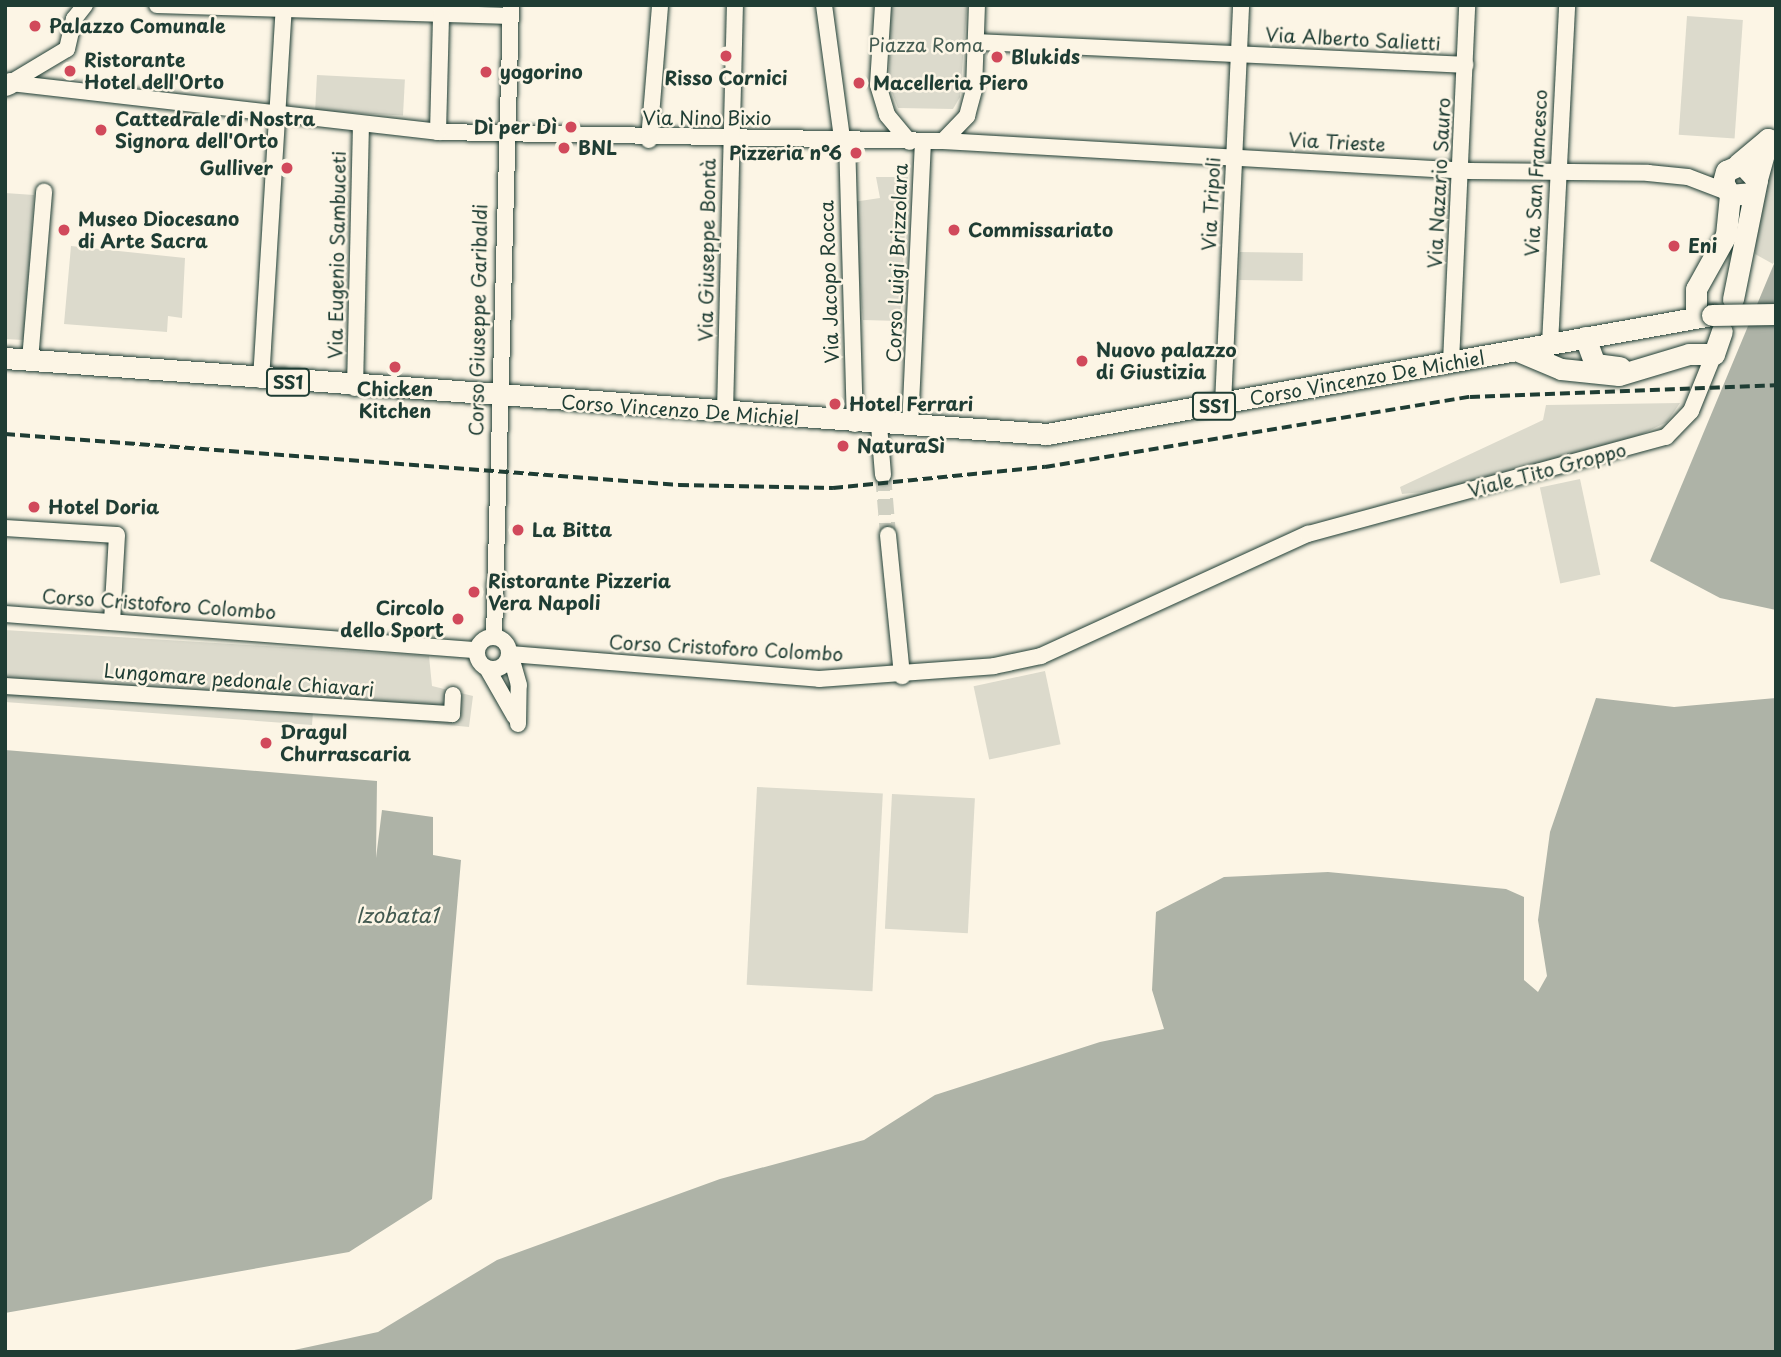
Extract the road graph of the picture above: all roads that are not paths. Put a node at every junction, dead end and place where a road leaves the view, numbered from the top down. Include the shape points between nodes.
1 (85, 5) edge
2 (157, 5) edge
3 (660, 5) edge
4 (735, 5) edge
5 (824, 5) edge
6 (883, 5) edge
7 (977, 5) edge
8 (1241, 5) edge
9 (1467, 5) edge
10 (1567, 5) edge
11 (284, 8) edge
12 (370, 10) edge
13 (511, 11) edge
14 (441, 14) junction
15 (978, 42) junction
16 (1239, 55) junction
17 (1465, 65) junction
18 (8, 84) edge
19 (278, 117) junction
20 (361, 124) junction
21 (438, 132) junction
22 (1772, 133) edge
23 (504, 135) junction
24 (649, 139) junction
25 (845, 139) junction
26 (730, 140) junction
27 (943, 141) junction
28 (916, 142) junction
29 (1234, 158) junction
30 (1738, 164) junction
31 (1461, 170) junction
32 (1557, 173) junction
33 (1741, 189) junction
34 (44, 192) dead end
35 (1733, 299) dead end
36 (1776, 314) edge
37 (1710, 321) junction
38 (1585, 337) junction
39 (1550, 344) junction
40 (1516, 350) junction
41 (1714, 354) junction
42 (5, 358) edge
43 (30, 360) junction
44 (1451, 362) junction
45 (1632, 370) junction
46 (261, 380) junction
47 (355, 388) junction
48 (497, 398) junction
49 (1223, 404) junction
50 (726, 412) junction
51 (855, 424) junction
52 (879, 425) junction
53 (910, 427) junction
54 (883, 475) tunnel mouth
55 (1331, 527) joint
56 (5, 528) edge
57 (888, 535) tunnel mouth
58 (5, 614) edge
59 (112, 622) junction
60 (494, 637) junction
61 (477, 650) junction
62 (510, 654) junction
63 (487, 668) junction
64 (902, 676) junction
65 (5, 686) edge
66 (453, 695) dead end

1 - 18 street via 74,19 67,49
2 - 11 street
3 - 24 street
4 - 26 street, Via Giuseppe Bontà
5 - 25 street, Via Jacopo Rocca
6 - 28 street via 878,85 887,115
7 - 15 street
8 - 16 street, Via Tripoli
9 - 17 street, Via Nazario Sauro
10 - 32 street, Via San Francesco
11 - 12 street
11 - 19 street
12 - 14 street
13 - 14 street
13 - 23 street, Corso Giuseppe Garibaldi
14 - 21 street
15 - 16 street, Via Alberto Salietti
15 - 27 street via 967,116
16 - 17 street, Via Alberto Salietti
16 - 29 street, Via Tripoli
17 - 31 street, Via Nazario Sauro
18 - 19 street, Via Nino Bixio
19 - 20 street, Via Nino Bixio
19 - 46 street
20 - 21 street, Via Nino Bixio
20 - 47 street, Via Eugenio Sambuceti
21 - 23 street, Via Nino Bixio
22 - 30 main road
22 - 33 main road
23 - 24 street, Via Nino Bixio
23 - 48 street, Corso Giuseppe Garibaldi
24 - 26 street, Via Nino Bixio
25 - 26 street, Via Nino Bixio
25 - 28 street, Via Nino Bixio
25 - 51 street, Via Jacopo Rocca
26 - 50 street, Via Giuseppe Bontà
27 - 28 street
27 - 29 street, Via Trieste
28 - 53 street, Corso Luigi Brizzolara
29 - 31 street, Via Trieste
29 - 49 street, Via Tripoli
30 - 33 main road via 1751,167
30 - 33 main road via 1723,176
31 - 32 street, Via Trieste
31 - 44 street, Via Nazario Sauro
32 - 33 street, Via Trieste via 1670,174
32 - 39 street, Via San Francesco
33 - 35 main road via 1748,247
33 - 37 main road, Viale Tito Groppo via 1726,235 1696,289
34 - 43 street
36 - 37 main road, Corso Vincenzo De Michiel / SS1, bridge
37 - 38 main road, Corso Vincenzo De Michiel / SS1
37 - 41 main road, Viale Tito Groppo
38 - 39 main road, Corso Vincenzo De Michiel / SS1
38 - 45 main road via 1595,364
39 - 40 main road, Corso Vincenzo De Michiel / SS1
40 - 44 main road, Corso Vincenzo De Michiel / SS1
40 - 45 main road via 1595,377
41 - 45 main road
41 - 55 street, Viale Tito Groppo via 1691,411 1665,437
42 - 43 main road
43 - 46 main road, SS1
44 - 49 main road, Corso Vincenzo De Michiel / SS1
46 - 47 main road, SS1
47 - 48 main road, SS1
48 - 50 main road, Corso Vincenzo De Michiel / SS1
48 - 60 street, Corso Giuseppe Garibaldi
49 - 53 main road, Corso Vincenzo De Michiel / SS1 via 1047,434
50 - 51 main road, Corso Vincenzo De Michiel / SS1
51 - 52 main road, Corso Vincenzo De Michiel / SS1
52 - 53 main road, Corso Vincenzo De Michiel / SS1
52 - 54 street
55 - 64 street, Corso Cristoforo Colombo via 1068,647 995,666
56 - 59 street via 117,535
57 - 64 street
58 - 59 street, Corso Cristoforo Colombo
59 - 61 street, Corso Cristoforo Colombo
60 - 61 street
60 - 62 street
61 - 63 street
62 - 63 street via 502,667
62 - 63 street via 519,685 518,724
62 - 64 street, Corso Cristoforo Colombo via 737,674
65 - 66 street, Lungomare pedonale Chiavari via 452,714

